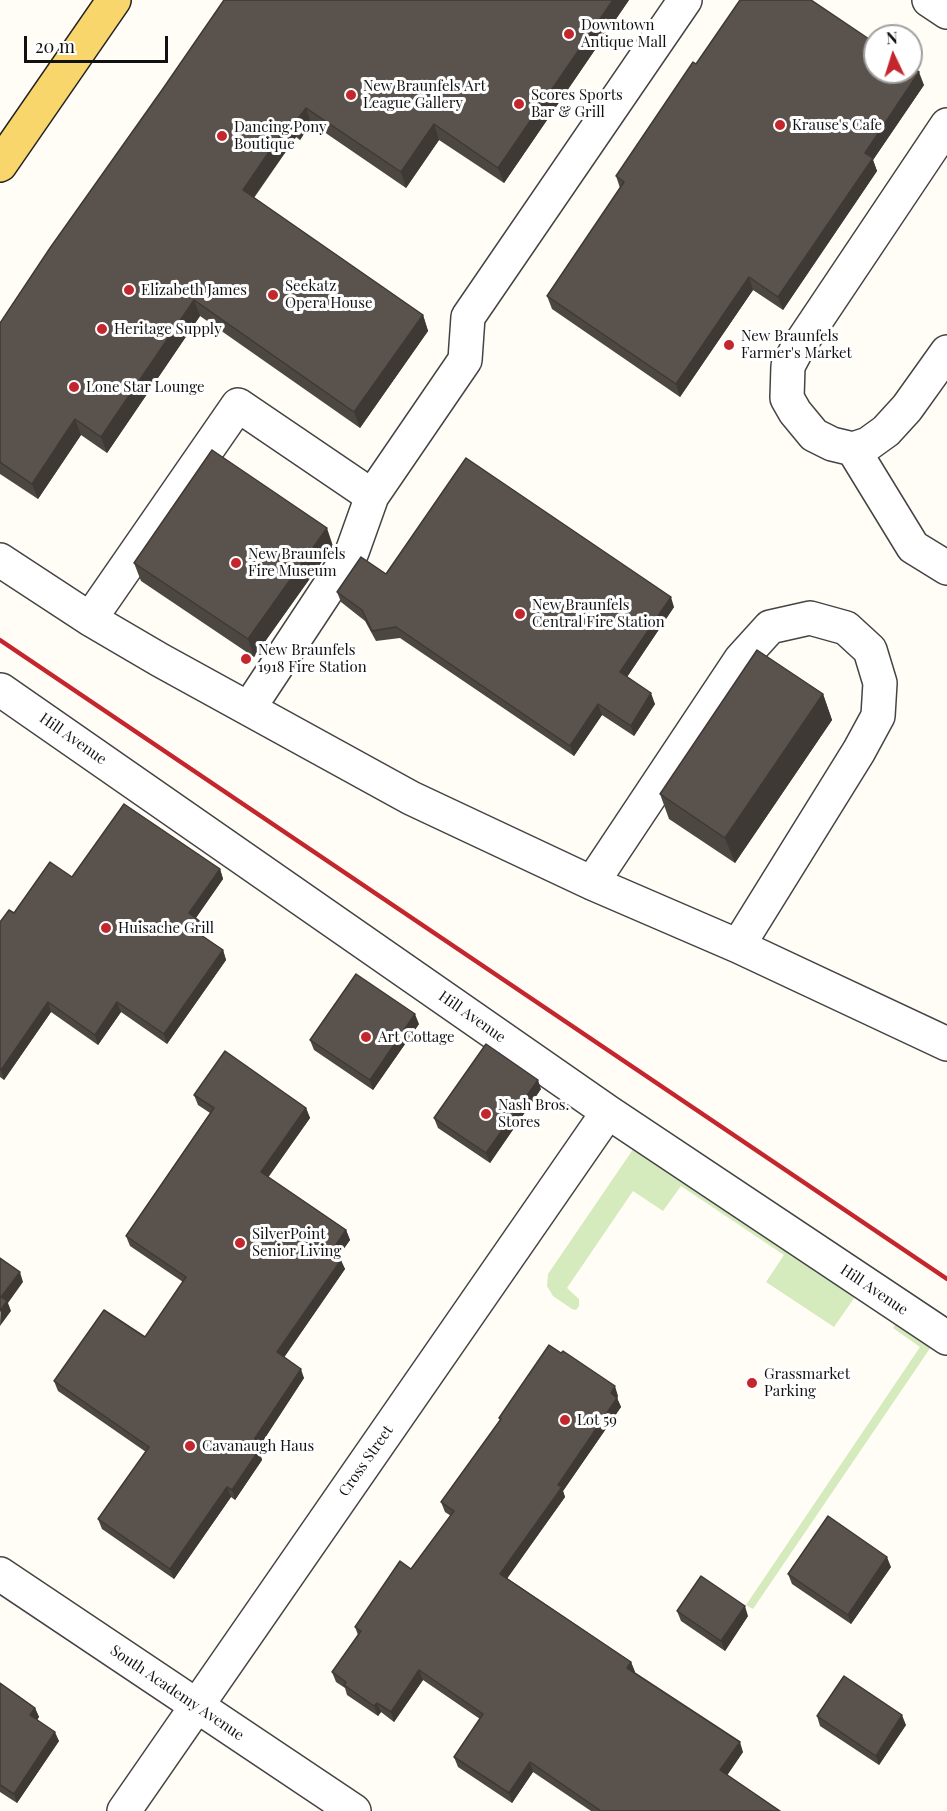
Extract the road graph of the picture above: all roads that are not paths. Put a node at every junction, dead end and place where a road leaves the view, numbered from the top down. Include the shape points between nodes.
1 (114, 0) edge
2 (685, 0) edge
3 (929, 0) edge
4 (947, 12) edge
5 (947, 125) edge
6 (0, 165) edge
7 (947, 352) edge
8 (853, 449) junction
9 (372, 496) junction
10 (0, 560) edge
11 (947, 568) edge
12 (90, 619) junction
13 (1, 690) edge
14 (249, 708) junction
15 (592, 883) junction
16 (738, 946) junction
17 (947, 1044) edge
18 (608, 1112) junction
19 (947, 1338) edge
20 (0, 1574) edge
21 (196, 1706) junction
22 (124, 1811) edge
23 (354, 1811) edge

1 - 6 main road
2 - 9 street via 468,317 465,360
3 - 4 street
5 - 8 street via 789,366 787,398 795,412 814,435
7 - 8 street via 886,431
8 - 11 street via 913,548
9 - 12 street via 237,405
9 - 14 street via 352,552
10 - 12 street
12 - 14 street
13 - 18 street, Hill Avenue
14 - 15 street via 411,798
15 - 16 street
15 - 16 street via 741,658 770,627 810,618 846,628 870,650 880,683 878,716
16 - 17 street
18 - 19 street, Hill Avenue
18 - 21 street, Cross Street
20 - 21 street, South Academy Avenue
21 - 22 street, Cross Street
21 - 23 street, South Academy Avenue

